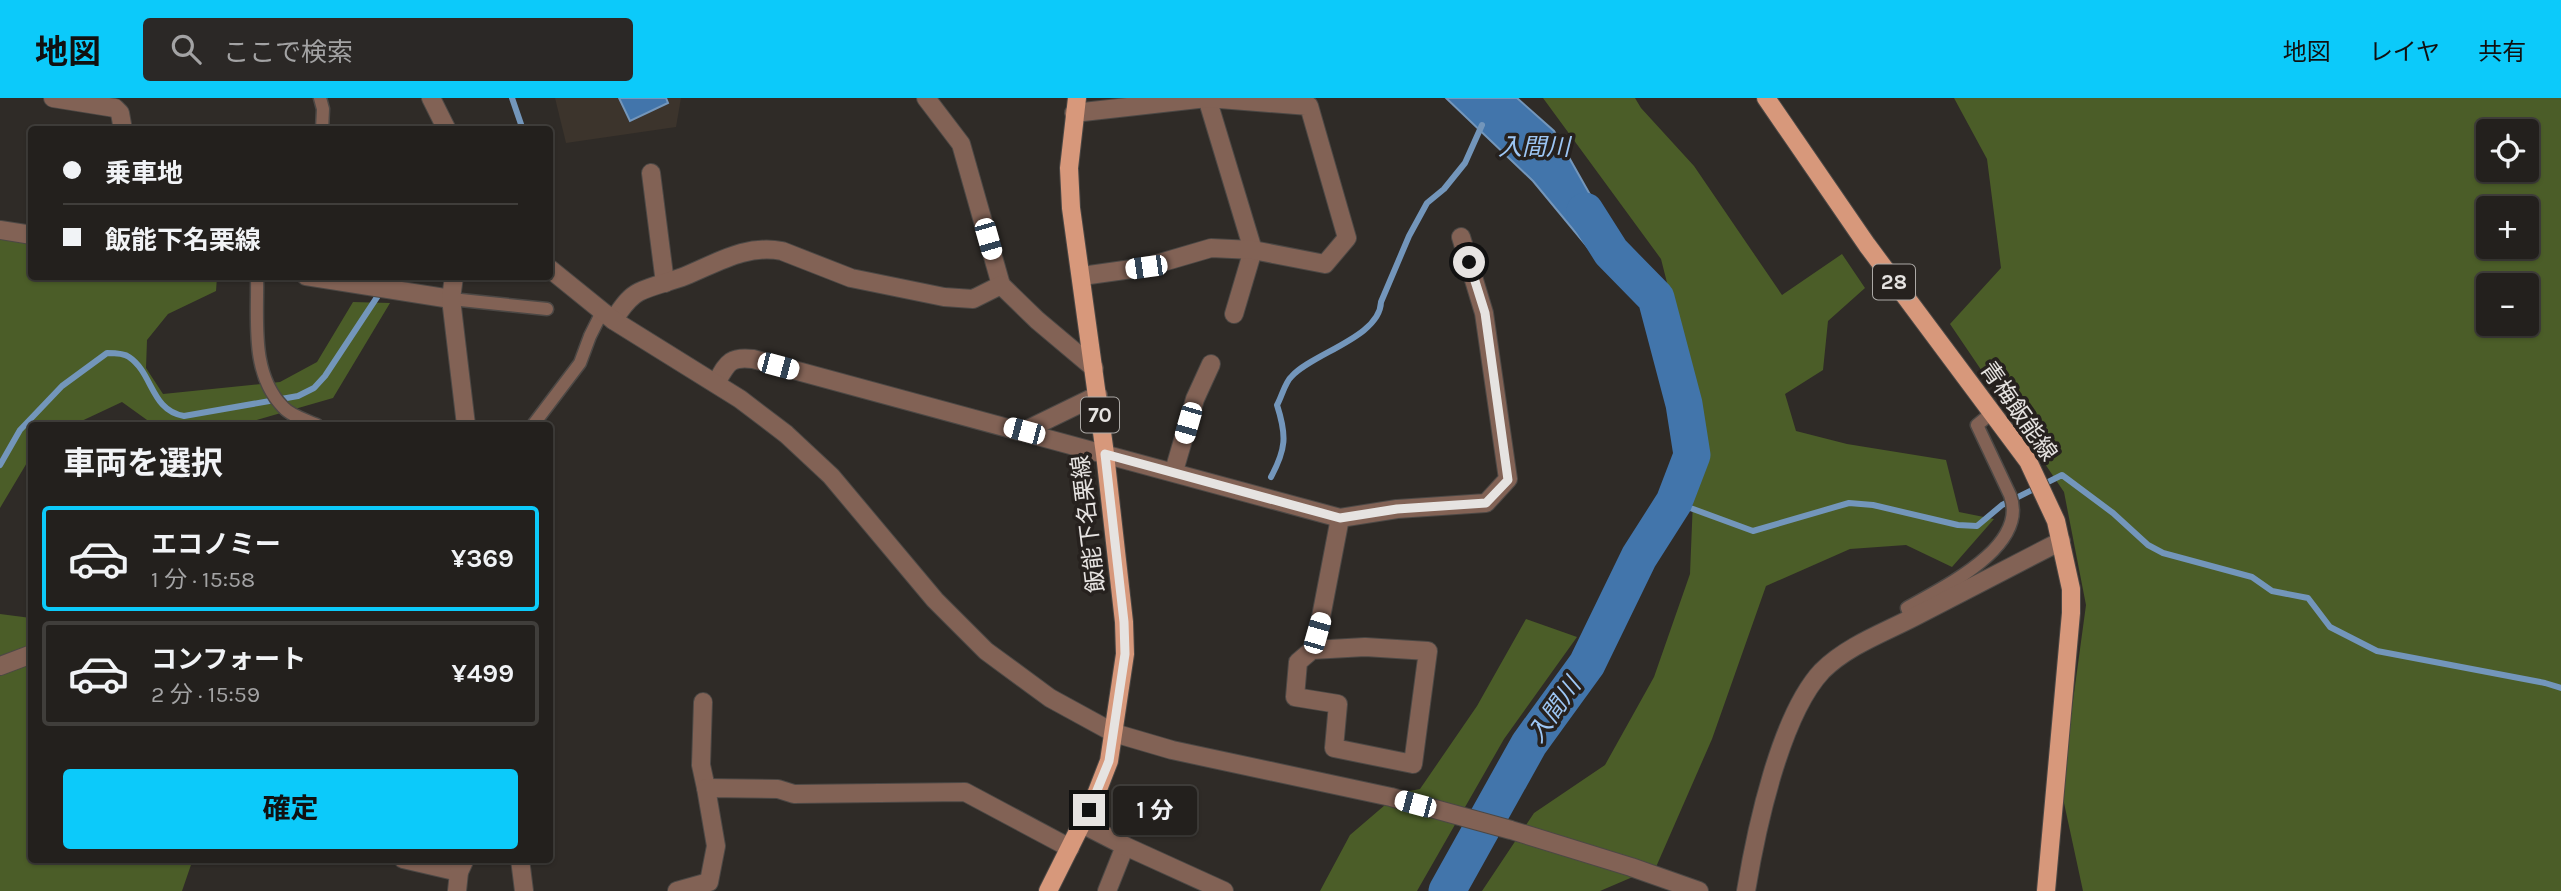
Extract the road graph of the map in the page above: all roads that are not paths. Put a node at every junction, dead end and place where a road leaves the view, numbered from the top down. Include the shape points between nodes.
1 (53, 98) edge
2 (320, 98) edge
3 (431, 98) edge
4 (926, 98) edge
5 (1208, 98) edge
6 (1766, 98) edge
7 (1075, 106) edge
8 (122, 126) edge
9 (322, 126) edge
10 (445, 126) edge
11 (651, 173) dead end
12 (0, 230) edge
13 (28, 234) edge
14 (1461, 237) dead end
15 (1253, 250) junction
16 (553, 271) edge
17 (1082, 276) junction
18 (257, 280) edge
19 (332, 280) edge
20 (453, 280) edge
21 (665, 283) junction
22 (1001, 285) junction
23 (451, 299) junction
24 (547, 309) dead end
25 (1234, 314) dead end
26 (607, 316) junction
27 (1211, 364) dead end
28 (1094, 368) junction
29 (716, 383) junction
30 (1098, 395) junction
31 (1993, 412) junction
32 (311, 422) edge
33 (466, 422) edge
34 (535, 422) edge
35 (1024, 431) junction
36 (1105, 454) junction
37 (1174, 471) junction
38 (1340, 518) junction
39 (2061, 541) junction
40 (1911, 618) junction
41 (1312, 650) junction
42 (28, 656) edge
43 (0, 666) edge
44 (703, 702) dead end
45 (1114, 733) junction
46 (706, 788) junction
47 (1082, 824) junction
48 (1125, 846) junction
49 (1070, 848) junction
50 (442, 863) edge
51 (520, 863) edge
52 (462, 865) edge
53 (457, 891) edge
54 (524, 891) edge
55 (677, 891) edge
56 (1048, 891) edge
57 (1107, 891) edge
58 (1224, 891) edge
59 (1699, 891) edge
60 (1746, 891) edge
61 (2046, 891) edge

1 - 8 street via 115,108
2 - 9 lane
3 - 10 street
4 - 22 street via 961,145
5 - 7 street
5 - 15 street
5 - 15 street via 1309,106 1347,238 1325,264
6 - 31 main road, 青梅飯能線 / 28 via 1867,245
7 - 17 main road, 飯能下名栗線 / 70 via 1069,168
11 - 21 street
12 - 13 street
14 - 38 street via 1485,313 1508,480 1486,503
15 - 17 street via 1211,248 1146,267
15 - 25 street
16 - 26 street
17 - 28 main road, 飯能下名栗線 / 70
18 - 32 lane via 260,358 267,386 284,408
19 - 23 street
20 - 23 street
21 - 22 street via 726,257 770,249 851,278 944,297 973,299
21 - 26 street via 638,293
22 - 28 street
23 - 24 lane
23 - 33 street
26 - 29 street
26 - 34 lane via 590,336 580,363
27 - 37 street via 1195,399
28 - 30 main road, 飯能下名栗線 / 70
29 - 35 street via 728,363 739,357 753,359
29 - 45 street via 809,454 935,600 986,651 1050,698
30 - 35 street
30 - 36 main road, 飯能下名栗線 / 70
31 - 39 main road, 青梅飯能線 / 28 via 2028,461
31 - 40 lane via 1977,425 2012,499 2012,517 1992,553 1906,608
35 - 36 street
36 - 37 street
36 - 45 main road, 飯能下名栗線 / 70 via 1124,622 1125,654
37 - 38 street
38 - 41 street
39 - 40 street
39 - 61 main road, 青梅飯能線 / 28 via 2071,613
40 - 60 street via 1854,646 1823,671 1798,704 1771,779
41 - 41 street via 1298,662 1295,697 1338,704 1334,748 1413,764 1428,651
42 - 43 street
44 - 46 street via 701,765
45 - 47 main road, 飯能下名栗線 / 70 via 1109,761
45 - 59 street via 1172,750 1391,797
46 - 49 street via 778,789 794,794 965,792
46 - 55 street via 716,846 709,882
47 - 48 street
47 - 49 main road, 飯能下名栗線 / 70
48 - 57 street
48 - 58 street
49 - 56 main road, 飯能下名栗線 / 70
50 - 52 street
51 - 54 street
52 - 53 street

